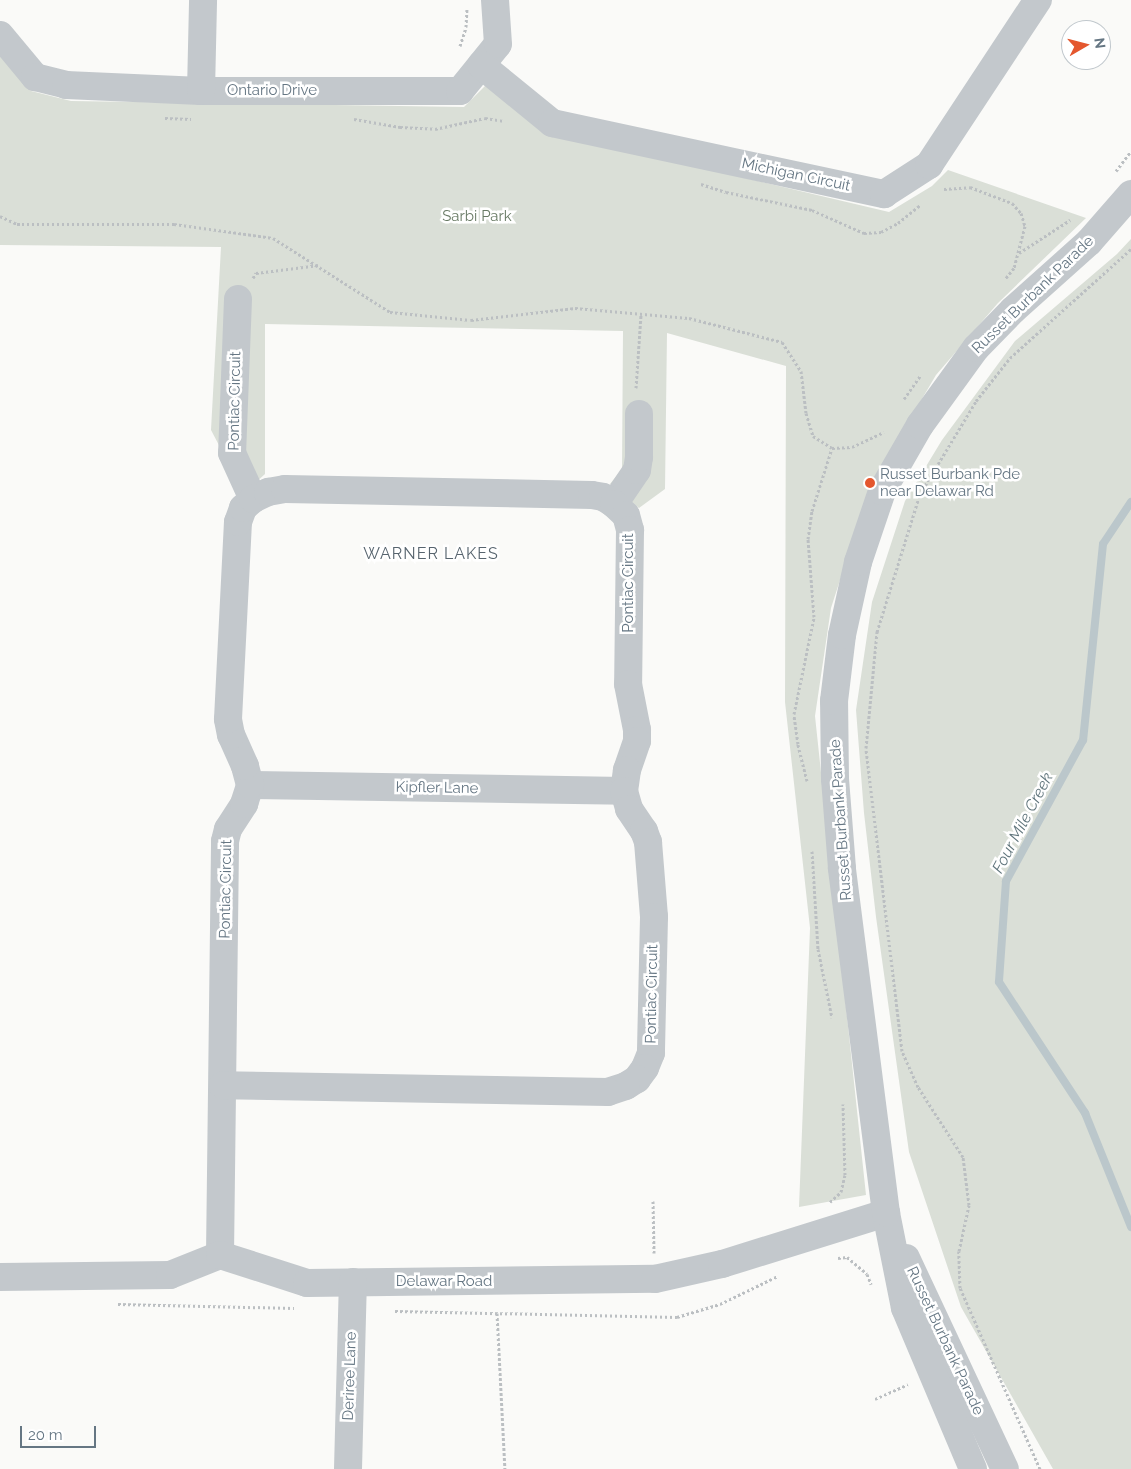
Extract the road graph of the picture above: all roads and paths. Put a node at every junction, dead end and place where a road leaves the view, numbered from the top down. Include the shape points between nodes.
1 (203, 0) edge
2 (495, 0) edge
3 (1038, 0) edge
4 (0, 35) edge
5 (481, 65) junction
6 (201, 91) junction
7 (161, 116) dead end
8 (194, 118) dead end
9 (350, 118) dead end
10 (510, 124) dead end
11 (1131, 151) edge
12 (698, 183) dead end
13 (1123, 184) edge
14 (940, 189) dead end
15 (924, 201) dead end
16 (0, 216) edge
17 (1071, 220) dead end
18 (1131, 249) edge
19 (1018, 254) junction
20 (319, 265) junction
21 (1003, 282) dead end
22 (238, 298) joint
23 (642, 314) junction
24 (922, 374) dead end
25 (902, 402) dead end
26 (639, 414) joint
27 (888, 425) dead end
28 (252, 499) junction
29 (614, 504) junction
30 (250, 785) junction
31 (624, 791) junction
32 (224, 1085) junction
33 (654, 1201) dead end
34 (886, 1214) junction
35 (220, 1255) junction
36 (836, 1258) dead end
37 (783, 1274) dead end
38 (0, 1277) edge
39 (655, 1278) junction
40 (353, 1282) junction
41 (875, 1292) dead end
42 (114, 1304) dead end
43 (302, 1309) dead end
44 (352, 1310) junction
45 (497, 1313) junction
46 (911, 1382) dead end
47 (875, 1399) dead end
48 (348, 1469) edge
49 (505, 1469) edge
50 (973, 1469) edge
51 (1005, 1469) edge
52 (1040, 1469) edge

1 - 6 street
2 - 5 street, Ontario Drive via 498,44
3 - 5 street, Michigan Circuit via 929,165 884,194 552,123
4 - 6 street, Ontario Drive via 35,77 66,85
5 - 6 street, Ontario Drive via 460,91
7 - 8 path via 169,119
9 - 10 path via 400,127 436,129 485,118
11 - 13 path
12 - 15 path via 812,210 864,233 880,232 898,223
13 - 34 street, Russet Burbank Parade via 1088,242 1013,310 976,348 950,382 920,425 882,491 858,562 842,635 836,682 835,779 842,868
14 - 19 path via 970,187 1012,203 1021,213 1025,226
16 - 20 path via 17,224 174,224 273,238
17 - 19 path
18 - 52 path via 1010,358 976,401 920,494 877,632 866,748 902,1051 918,1087 963,1157 969,1205 959,1251 960,1288
19 - 21 path via 1014,268
20 - 22 path via 256,273
20 - 23 path via 390,312 471,320 575,308
22 - 28 street, Pontiac Circuit via 232,453
23 - 26 path via 636,400
23 - 27 path via 689,318 782,342 801,371 806,414 814,436 832,448 852,447 884,432
24 - 25 path
26 - 29 street via 637,470
28 - 29 street via 268,492 305,490 592,495
28 - 30 street via 243,508 238,522 228,719
29 - 31 street, Pontiac Circuit via 626,515 630,530 628,684 637,730
30 - 31 street, Kipfler Lane
30 - 32 street, Pontiac Circuit via 225,841
31 - 32 street, Pontiac Circuit via 629,809 648,842 654,917 650,1053 637,1079 608,1092
32 - 35 street, Pontiac Circuit
33 - 39 path
34 - 39 street, Delawar Road via 722,1264
34 - 50 street, Russet Burbank Parade via 905,1308
34 - 51 street, Russet Burbank Parade
35 - 38 street via 170,1275
35 - 40 street, Delawar Road via 307,1283
36 - 41 path via 847,1257 867,1274
37 - 45 path via 720,1304 677,1317
39 - 40 street, Delawar Road
40 - 44 street, Deriree Lane
42 - 43 path
44 - 45 path
44 - 48 street, Deriree Lane
45 - 49 path
46 - 47 path

